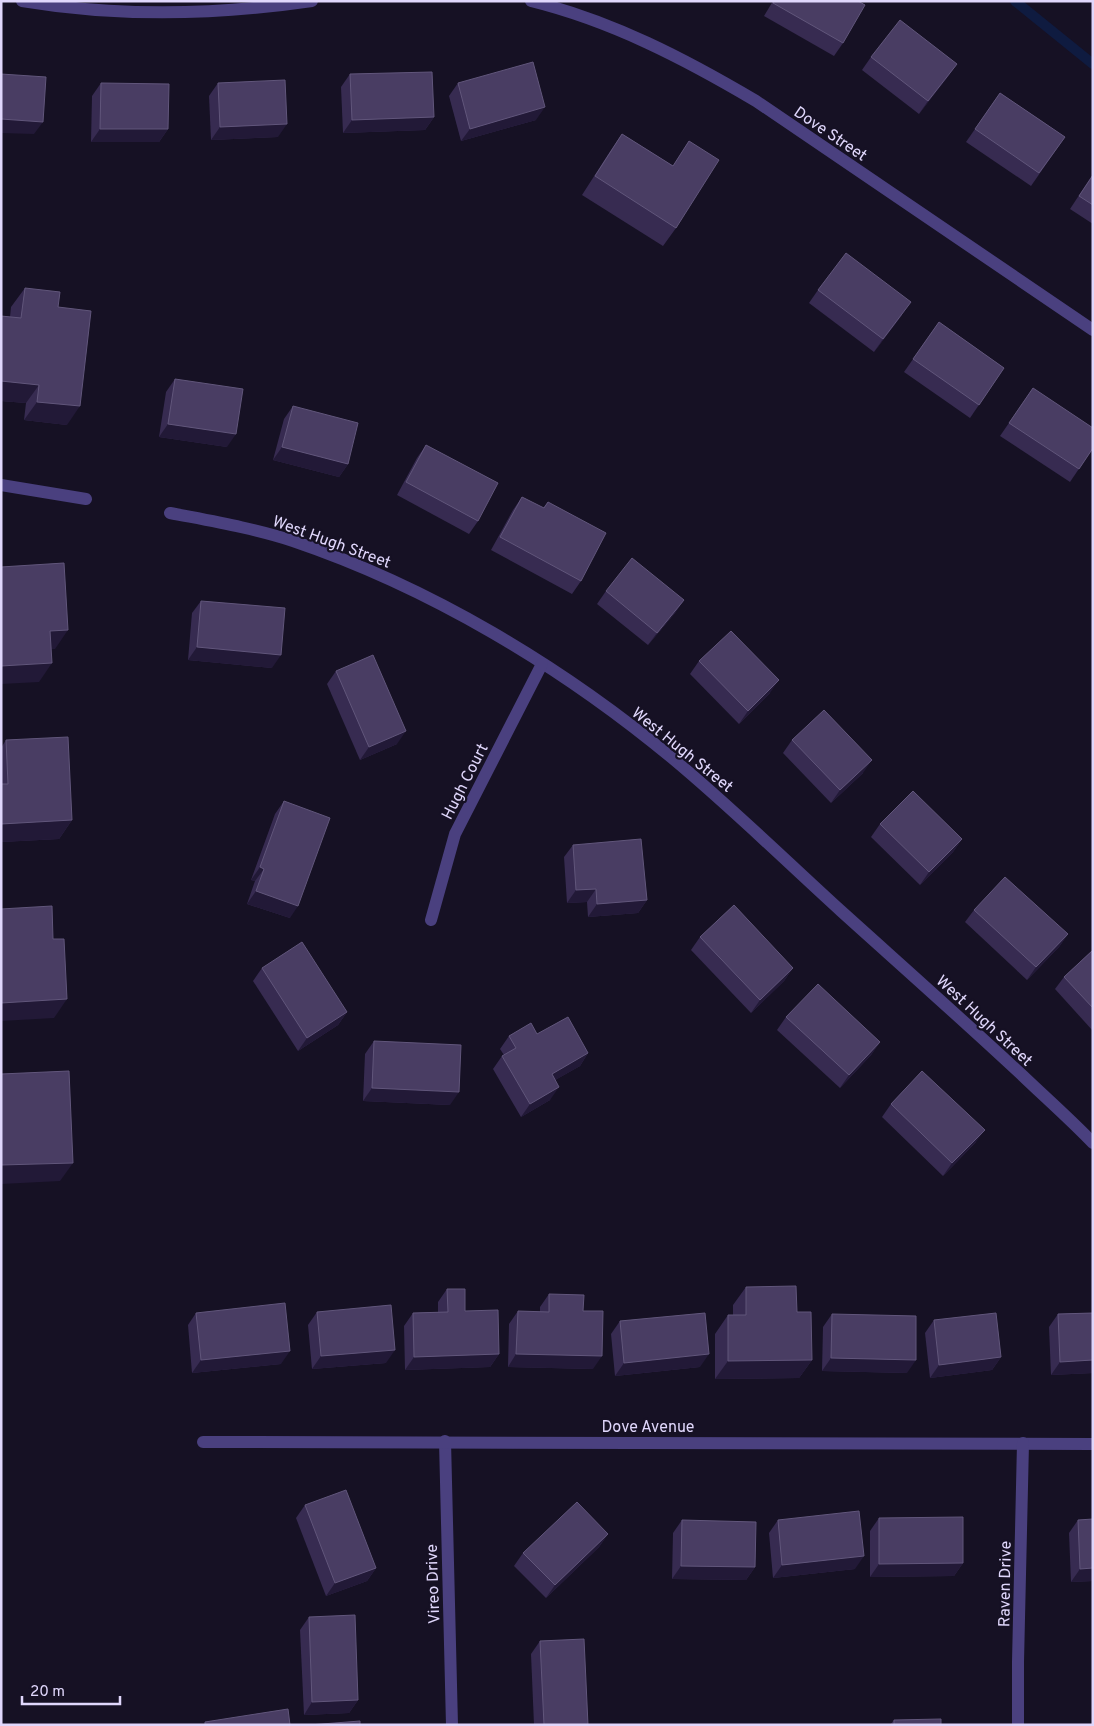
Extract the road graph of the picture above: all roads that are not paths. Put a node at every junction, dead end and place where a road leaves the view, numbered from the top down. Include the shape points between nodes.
1 (22, 1) edge
2 (312, 1) edge
3 (531, 1) edge
4 (1093, 330) edge
5 (1, 484) edge
6 (86, 499) dead end
7 (170, 513) dead end
8 (542, 664) junction
9 (431, 920) dead end
10 (1093, 1144) edge
11 (203, 1442) dead end
12 (445, 1442) junction
13 (1023, 1443) junction
14 (1093, 1444) edge
15 (452, 1725) edge
16 (1018, 1725) edge

1 - 2 street via 123,12 188,13
3 - 4 street, Dove Street via 578,14 648,42 756,101
5 - 6 street
7 - 8 street, West Hugh Street via 290,540 348,561 460,614
8 - 9 street, Hugh Court via 455,834
8 - 10 street, West Hugh Street via 670,757 736,813 974,1030
11 - 12 street, Dove Avenue
12 - 13 street, Dove Avenue
12 - 15 street, Vireo Drive
13 - 14 street, Dove Avenue
13 - 16 street, Raven Drive

